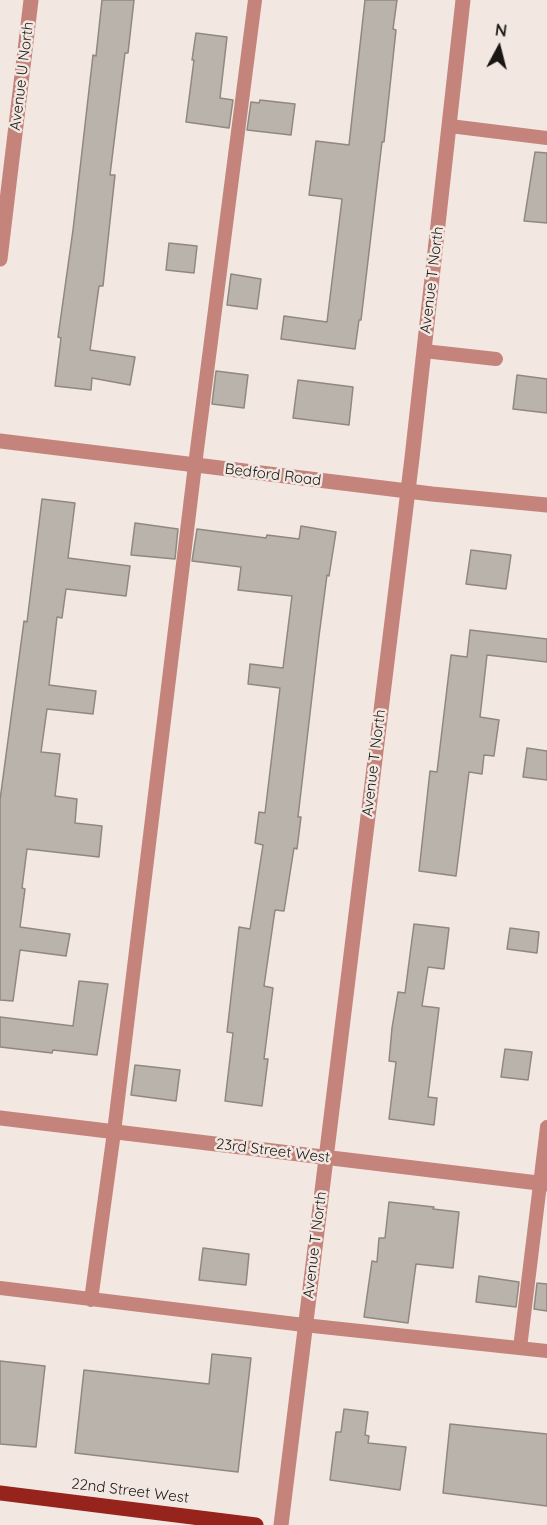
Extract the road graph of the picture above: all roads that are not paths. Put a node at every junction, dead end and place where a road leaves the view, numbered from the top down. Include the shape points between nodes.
1 (31, 0) edge
2 (255, 0) edge
3 (463, 0) edge
4 (450, 126) junction
5 (547, 138) edge
6 (0, 259) edge
7 (424, 351) junction
8 (496, 359) dead end
9 (0, 441) edge
10 (195, 465) junction
11 (408, 491) junction
12 (547, 505) edge
13 (0, 1118) edge
14 (547, 1127) edge
15 (114, 1132) junction
16 (326, 1158) junction
17 (544, 1184) edge
18 (0, 1288) edge
19 (90, 1300) junction
20 (304, 1325) junction
21 (520, 1348) junction
22 (547, 1351) edge
23 (0, 1493) edge
24 (256, 1525) edge
25 (281, 1525) edge

1 - 6 street, Avenue U North
2 - 10 lane
3 - 4 street, Avenue T North
4 - 5 lane
4 - 7 street, Avenue T North
7 - 8 lane
7 - 11 street, Avenue T North
9 - 10 street, Bedford Road
10 - 11 street, Bedford Road
10 - 15 lane
11 - 12 street, Bedford Road
11 - 16 street, Avenue T North
13 - 15 street, 23rd Street West
14 - 17 lane
15 - 16 street, 23rd Street West
15 - 19 lane
16 - 17 street, 23rd Street West
16 - 20 street, Avenue T North
17 - 21 lane
18 - 19 lane
19 - 20 lane
20 - 21 lane
20 - 25 street, Avenue T North
21 - 22 lane
23 - 24 main road, 22nd Street West

